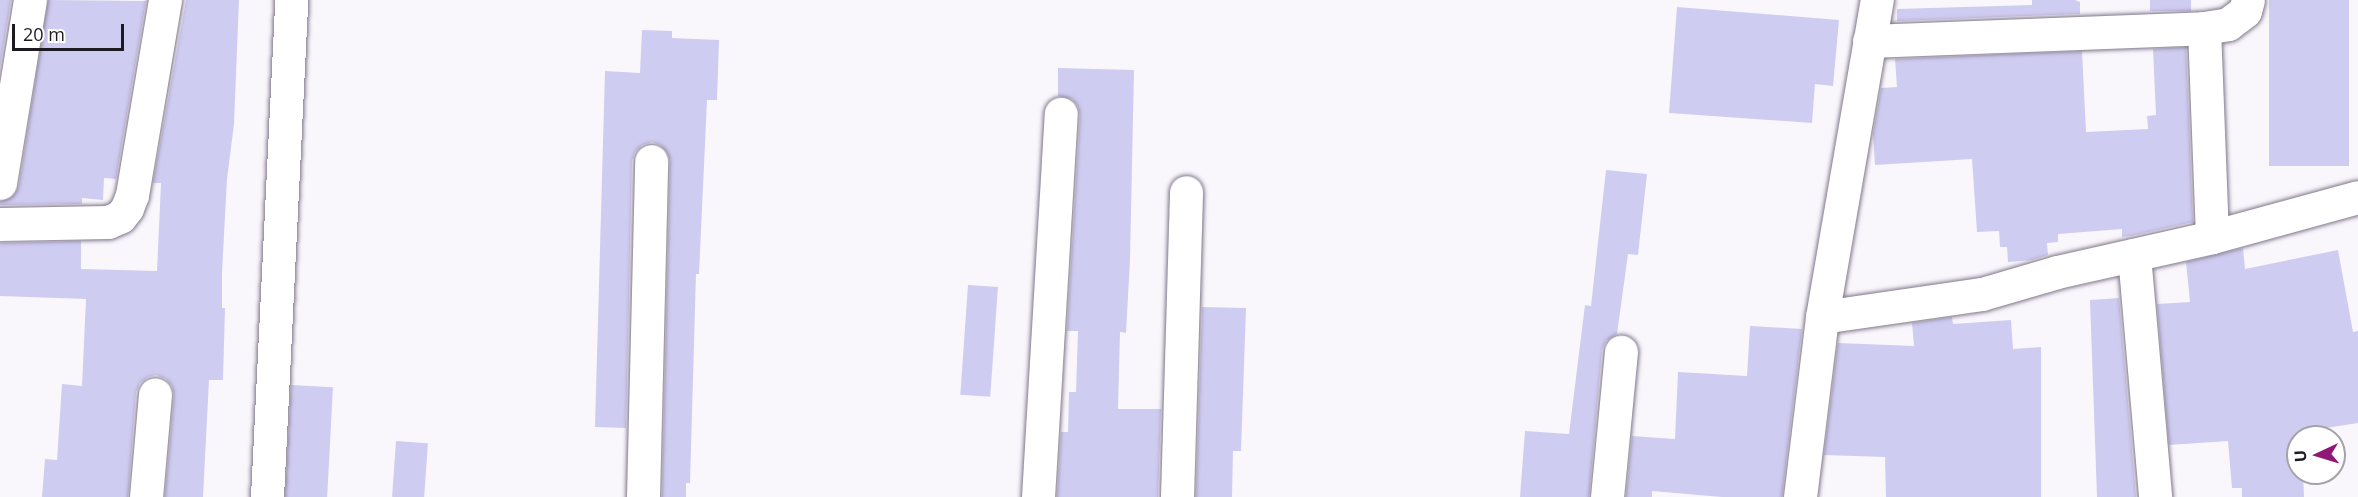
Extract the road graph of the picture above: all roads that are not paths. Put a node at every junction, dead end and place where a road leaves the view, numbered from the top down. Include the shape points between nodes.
1 (30, 0) edge
2 (165, 0) edge
3 (291, 0) edge
4 (1877, 0) edge
5 (2248, 0) edge
6 (2204, 28) junction
7 (1869, 41) junction
8 (1061, 114) dead end
9 (651, 161) dead end
10 (0, 183) edge
11 (1185, 192) dead end
12 (2356, 203) edge
13 (0, 224) edge
14 (2211, 237) junction
15 (2134, 255) junction
16 (1822, 317) junction
17 (1621, 352) dead end
18 (156, 394) dead end
19 (146, 497) edge
20 (267, 497) edge
21 (643, 497) edge
22 (1038, 497) edge
23 (1177, 497) edge
24 (1607, 497) edge
25 (1800, 497) edge
26 (2155, 497) edge

1 - 10 street
2 - 13 street via 127,208 120,217 108,222
3 - 20 street
4 - 7 street
5 - 6 street via 2245,11 2228,24
6 - 7 street
6 - 14 street
7 - 16 street
8 - 22 street
9 - 21 street
11 - 23 street
12 - 14 street
14 - 15 street
15 - 16 street via 1982,294
15 - 26 street
16 - 25 street
17 - 24 street
18 - 19 street

